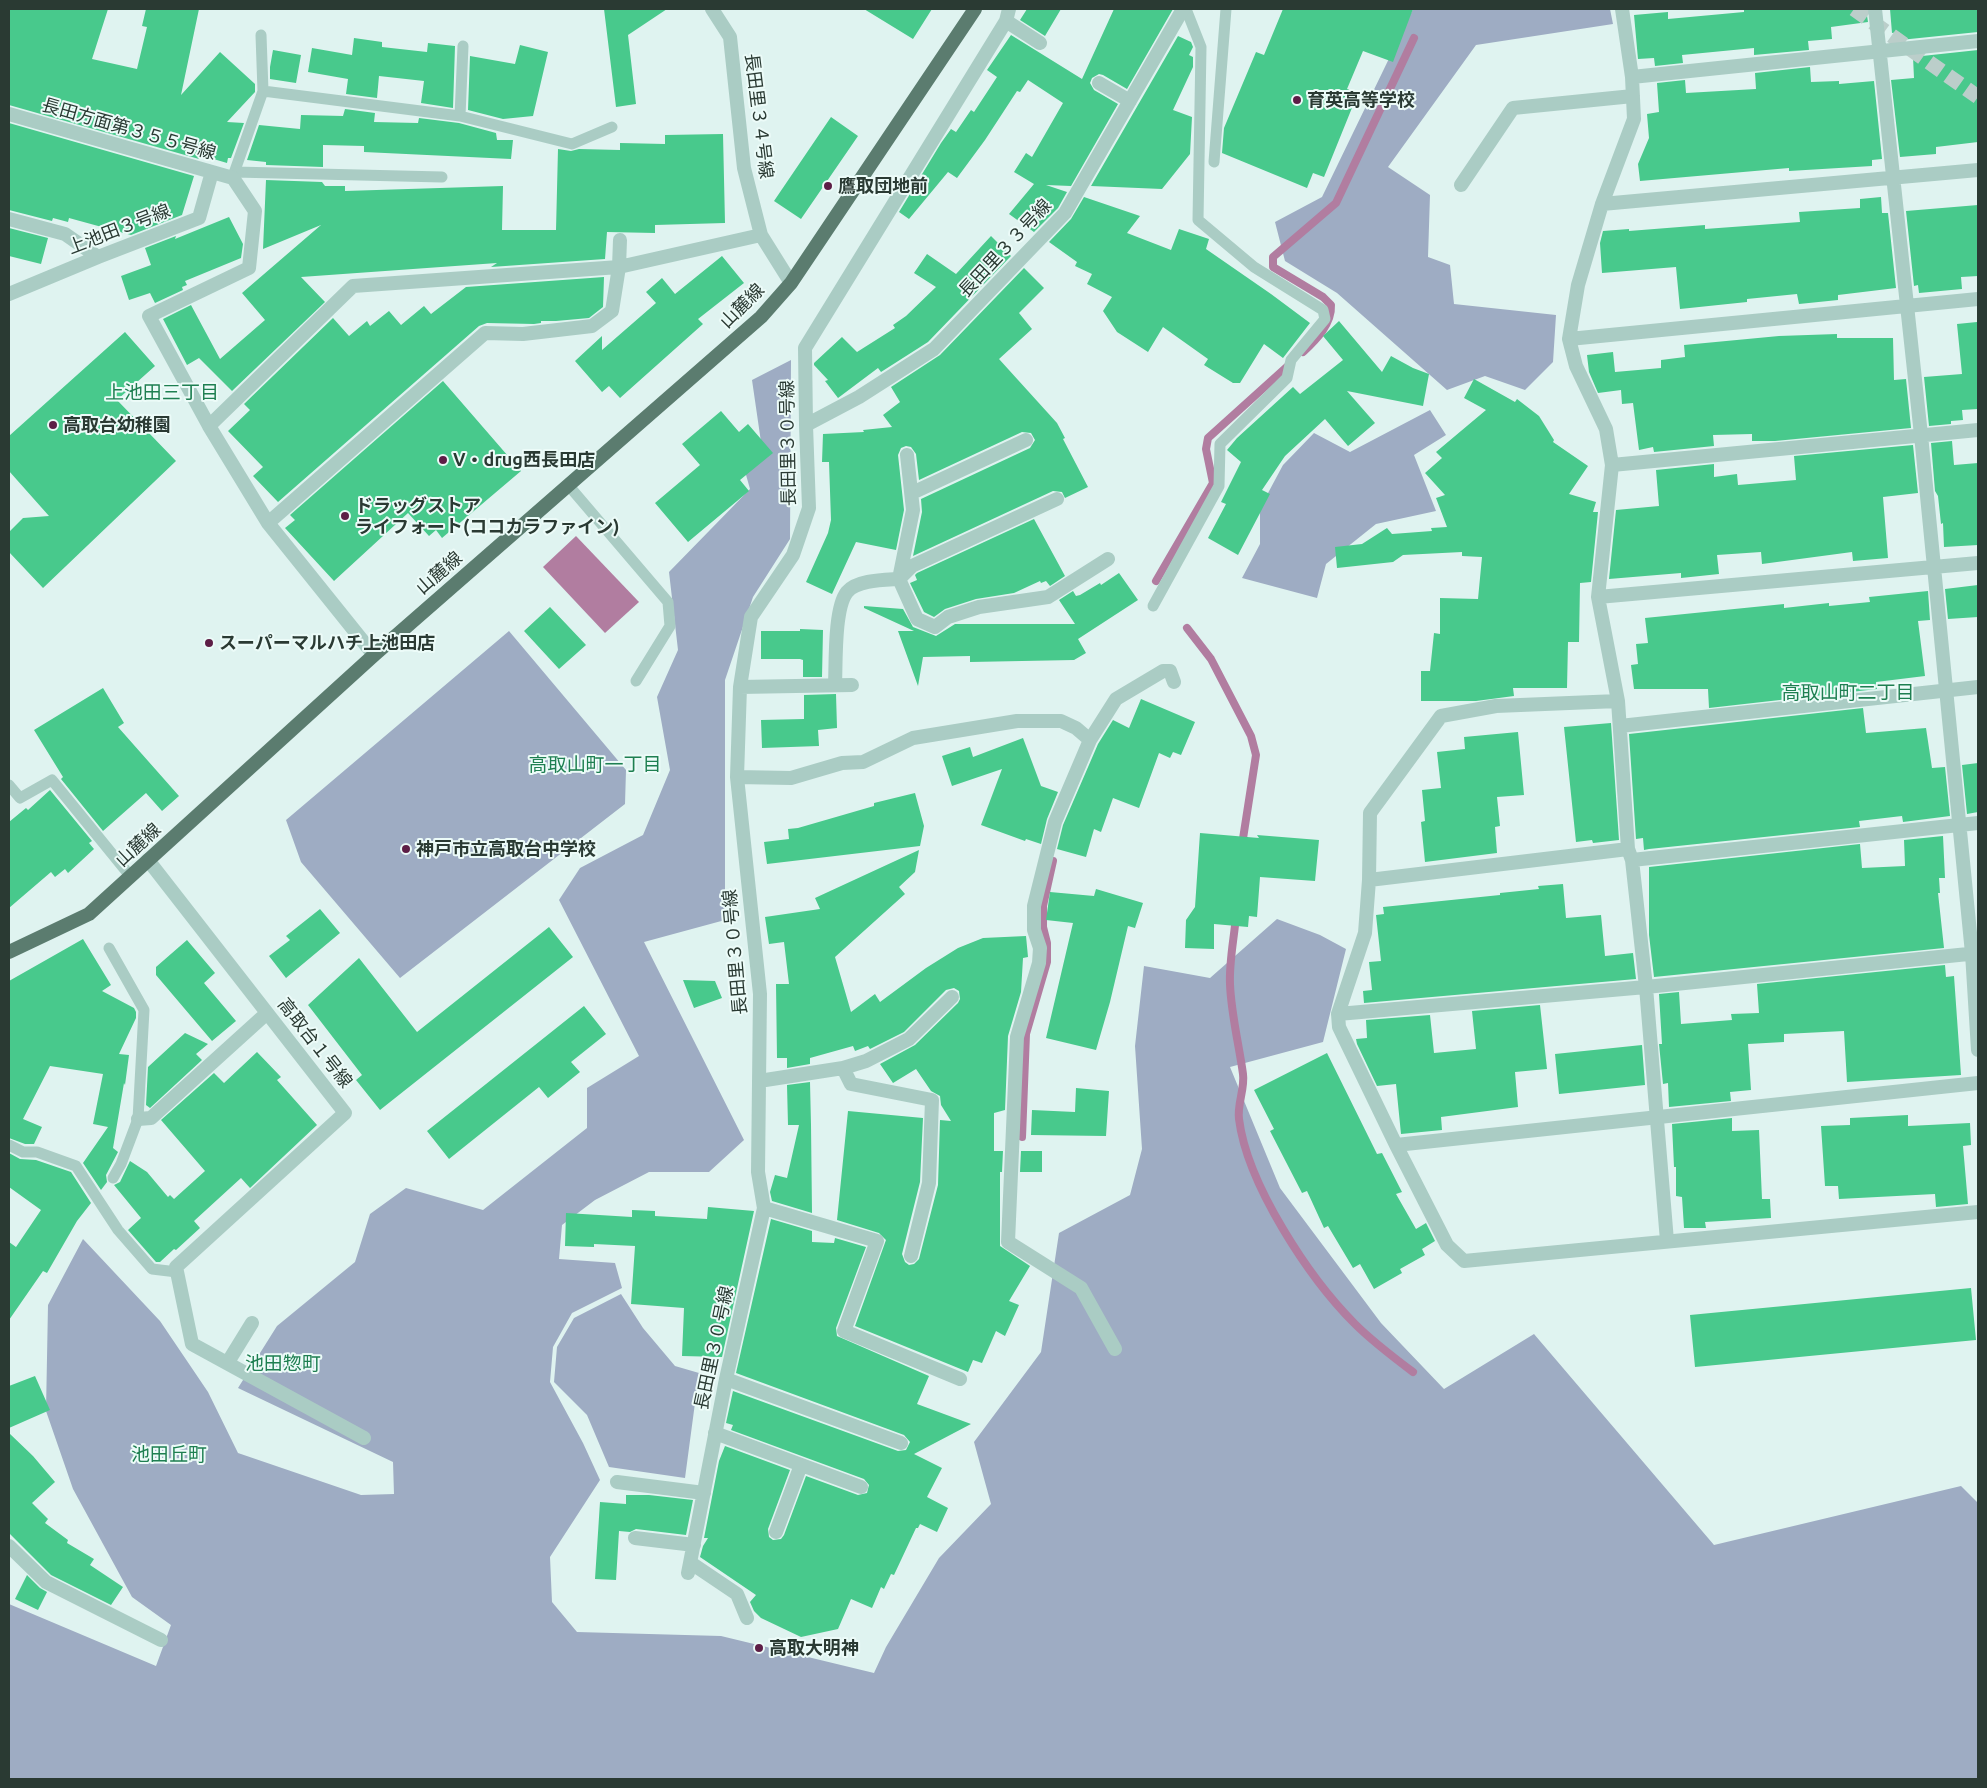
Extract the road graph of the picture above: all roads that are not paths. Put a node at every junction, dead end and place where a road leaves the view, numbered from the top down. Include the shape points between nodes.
1 (712, 9) edge
2 (974, 9) edge
3 (1184, 9) edge
4 (1226, 9) edge
5 (1622, 9) edge
6 (1875, 9) edge
7 (1008, 15) edge
8 (261, 35) dead end
9 (1978, 42) edge
10 (1040, 43) dead end
11 (463, 46) dead end
12 (1880, 50) junction
13 (1632, 77) junction
14 (1099, 83) dead end
15 (263, 90) junction
16 (1633, 96) junction
17 (1130, 101) junction
18 (9, 114) edge
19 (460, 116) junction
20 (612, 127) dead end
21 (1214, 162) dead end
22 (1978, 170) edge
23 (212, 172) junction
24 (234, 175) junction
25 (442, 177) dead end
26 (1893, 178) junction
27 (1461, 185) dead end
28 (1602, 204) junction
29 (9, 219) edge
30 (761, 235) junction
31 (620, 240) dead end
32 (98, 257) junction
33 (619, 267) junction
34 (791, 282) junction
35 (9, 294) edge
36 (1978, 299) edge
37 (1909, 306) junction
38 (1569, 339) junction
39 (806, 425) junction
40 (209, 426) junction
41 (1978, 430) edge
42 (1922, 435) junction
43 (1026, 440) dead end
44 (907, 455) dead end
45 (1612, 466) junction
46 (569, 486) junction
47 (912, 493) junction
48 (1057, 499) dead end
49 (268, 523) junction
50 (1108, 559) dead end
51 (1978, 563) edge
52 (1934, 568) junction
53 (899, 579) junction
54 (1598, 597) junction
55 (1153, 606) dead end
56 (374, 655) junction
57 (636, 681) dead end
58 (1174, 682) dead end
59 (835, 685) junction
60 (852, 685) dead end
61 (740, 687) junction
62 (1978, 687) edge
63 (1945, 690) junction
64 (1618, 701) junction
65 (1620, 726) junction
66 (1090, 740) junction
67 (737, 777) junction
68 (9, 785) edge
69 (1978, 823) edge
70 (1959, 824) junction
71 (1630, 854) junction
72 (148, 860) junction
73 (131, 876) junction
74 (1369, 880) junction
75 (109, 948) dead end
76 (9, 952) edge
77 (1975, 953) edge
78 (1646, 987) junction
79 (952, 997) dead end
80 (267, 1013) junction
81 (1338, 1014) junction
82 (1978, 1050) edge
83 (843, 1068) junction
84 (759, 1081) junction
85 (1978, 1083) edge
86 (1656, 1116) junction
87 (138, 1119) junction
88 (1396, 1145) junction
89 (9, 1146) edge
90 (114, 1178) dead end
91 (764, 1208) junction
92 (1978, 1212) edge
93 (1667, 1241) junction
94 (911, 1256) dead end
95 (177, 1272) junction
96 (252, 1323) dead end
97 (1115, 1349) dead end
98 (228, 1362) junction
99 (960, 1378) dead end
100 (726, 1379) junction
101 (715, 1434) junction
102 (364, 1438) dead end
103 (901, 1443) dead end
104 (801, 1465) junction
105 (617, 1482) dead end
106 (862, 1487) dead end
107 (704, 1493) junction
108 (776, 1532) dead end
109 (635, 1538) dead end
110 (694, 1545) junction
111 (9, 1546) edge
112 (746, 1618) dead end
113 (161, 1640) dead end

1 - 30 street, 長田里３４号線 via 730,37 744,168
2 - 34 main road, 山麓線
3 - 17 street, 長田里３３号線
3 - 55 lane via 1201,47 1198,220 1254,267 1323,310 1326,319 1291,360 1287,378 1220,444 1219,486
4 - 21 lane
5 - 13 street
6 - 12 street
7 - 10 street
7 - 39 street, 長田里３０号線 via 805,348
8 - 15 lane, 長田方面第３５５号線
9 - 12 street
11 - 19 lane
12 - 13 street
12 - 26 street
13 - 16 street
14 - 17 street
15 - 19 lane
15 - 24 lane, 長田方面第３５５号線
16 - 27 street via 1513,108
16 - 28 street via 1634,119
17 - 39 street, 長田里３３号線 via 1065,213 934,349 859,397
18 - 23 street, 長田方面第３５５号線
19 - 20 lane via 572,144
22 - 26 street
23 - 24 street, 長田方面第３５５号線
23 - 32 street, 上池田３号線 via 199,218
24 - 25 lane, 長田方面第３５５号線
24 - 40 street via 255,211 249,268 149,316
26 - 28 street
26 - 37 street
28 - 38 street via 1578,285
29 - 32 street via 65,234
30 - 33 street
30 - 34 street, 長田里３４号線
31 - 33 street
32 - 35 street, 上池田３号線
33 - 40 street via 354,286
33 - 49 street via 612,311 592,326 523,334 485,333
34 - 46 main road, 山麓線 via 761,317
36 - 37 street
37 - 38 street
37 - 42 street
38 - 45 street via 1576,366 1606,429
39 - 61 street, 長田里３０号線 via 810,508 793,555 752,617
40 - 49 street
41 - 42 street
42 - 45 street
42 - 52 street
43 - 47 street
44 - 47 street
45 - 54 street
46 - 56 main road, 山麓線
46 - 57 lane via 668,602 670,626
47 - 53 street via 913,510
48 - 53 street via 912,566
49 - 56 street
50 - 53 street via 1048,597 979,607 948,617 935,627 917,619
51 - 52 street
52 - 54 street
52 - 63 street
53 - 59 street via 869,581 848,591 839,608
54 - 64 street
56 - 72 main road, 山麓線
58 - 66 street via 1170,671 1163,671 1116,699
59 - 60 street
59 - 61 street
61 - 67 street, 長田里３０号線
62 - 63 street
63 - 65 street
63 - 70 street
64 - 65 street
64 - 74 street via 1496,706 1441,716 1370,812
65 - 71 street
66 - 67 street via 1061,721 1017,721 912,738 863,762 842,763 791,778
66 - 97 street via 1055,822 1034,906 1039,963 1017,1036 1008,1242 1081,1288
67 - 84 street, 長田里３０号線 via 760,994
68 - 73 lane via 20,798 52,780
69 - 70 street
70 - 71 street
70 - 77 street
71 - 74 street
71 - 78 street
72 - 73 main road, 山麓線
72 - 80 street, 高取台１号線
73 - 76 main road, 山麓線 via 89,914
74 - 81 street via 1365,933
75 - 87 lane via 144,1010
77 - 78 street
77 - 82 street
78 - 81 street
78 - 86 street
79 - 83 street via 909,1038
80 - 87 street via 151,1118
80 - 95 street, 高取台１号線 via 345,1113 176,1267
81 - 88 street via 1339,1027
83 - 84 street
83 - 94 street via 851,1084 932,1100 929,1183
84 - 91 street, 長田里３０号線 via 758,1172
85 - 86 street
86 - 88 street
86 - 93 street
87 - 90 lane
88 - 93 street via 1448,1245 1464,1261
89 - 95 lane via 76,1166 118,1230 152,1269
91 - 99 street via 876,1241 844,1331
91 - 100 street, 長田里３０号線
92 - 93 street
95 - 98 street via 192,1344
96 - 98 street
98 - 102 street
100 - 101 street, 長田里３０号線
100 - 103 street
101 - 104 street
101 - 107 street, 長田里３０号線
104 - 106 street
104 - 108 street
105 - 107 street
107 - 110 street, 長田里３０号線
109 - 110 street
110 - 112 street, 長田里３０号線 via 689,1568 738,1594
111 - 113 street via 46,1582

